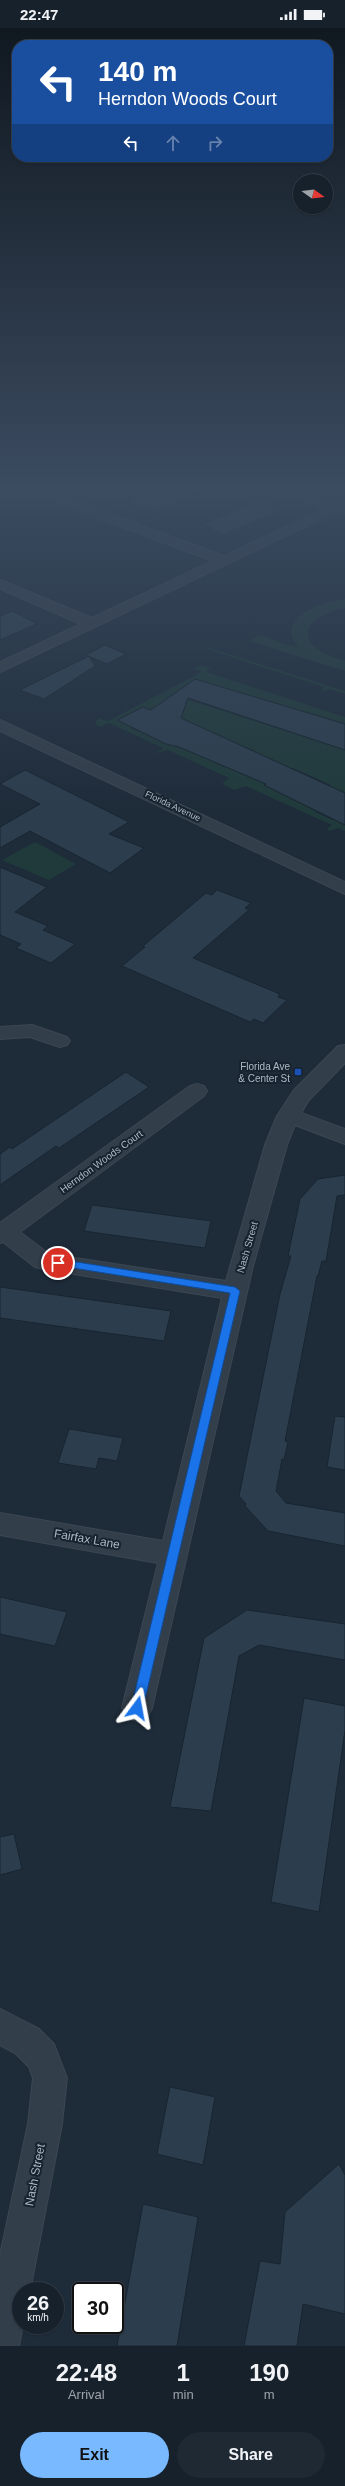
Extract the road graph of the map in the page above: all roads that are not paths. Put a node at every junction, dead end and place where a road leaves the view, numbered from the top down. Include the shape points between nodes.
1 (21, 593) edge
2 (158, 593) edge
3 (93, 624) junction
4 (0, 668) edge
5 (0, 725) edge
6 (345, 889) edge
7 (0, 1033) edge
8 (60, 1041) dead end
9 (345, 1051) edge
10 (197, 1091) dead end
11 (288, 1116) junction
12 (345, 1137) edge
13 (3, 1233) edge
14 (235, 1291) junction
15 (0, 1524) edge
16 (173, 1554) junction
17 (137, 1708) dead end
18 (0, 2026) edge
19 (0, 2346) edge

1 - 3 street
2 - 3 street
3 - 4 street
5 - 6 street, Florida Avenue
7 - 8 street via 32,1031
9 - 11 street via 301,1095
10 - 13 street, Herndon Woods Court
11 - 12 street via 316,1124
11 - 14 street, Nash Street via 276,1146
13 - 14 street, Herndon Woods Court via 43,1260
14 - 16 street, Nash Street
15 - 16 street, Fairfax Lane
16 - 17 street, Nash Street
18 - 19 street, Nash Street via 27,2041 42,2056 50,2078 46,2124

